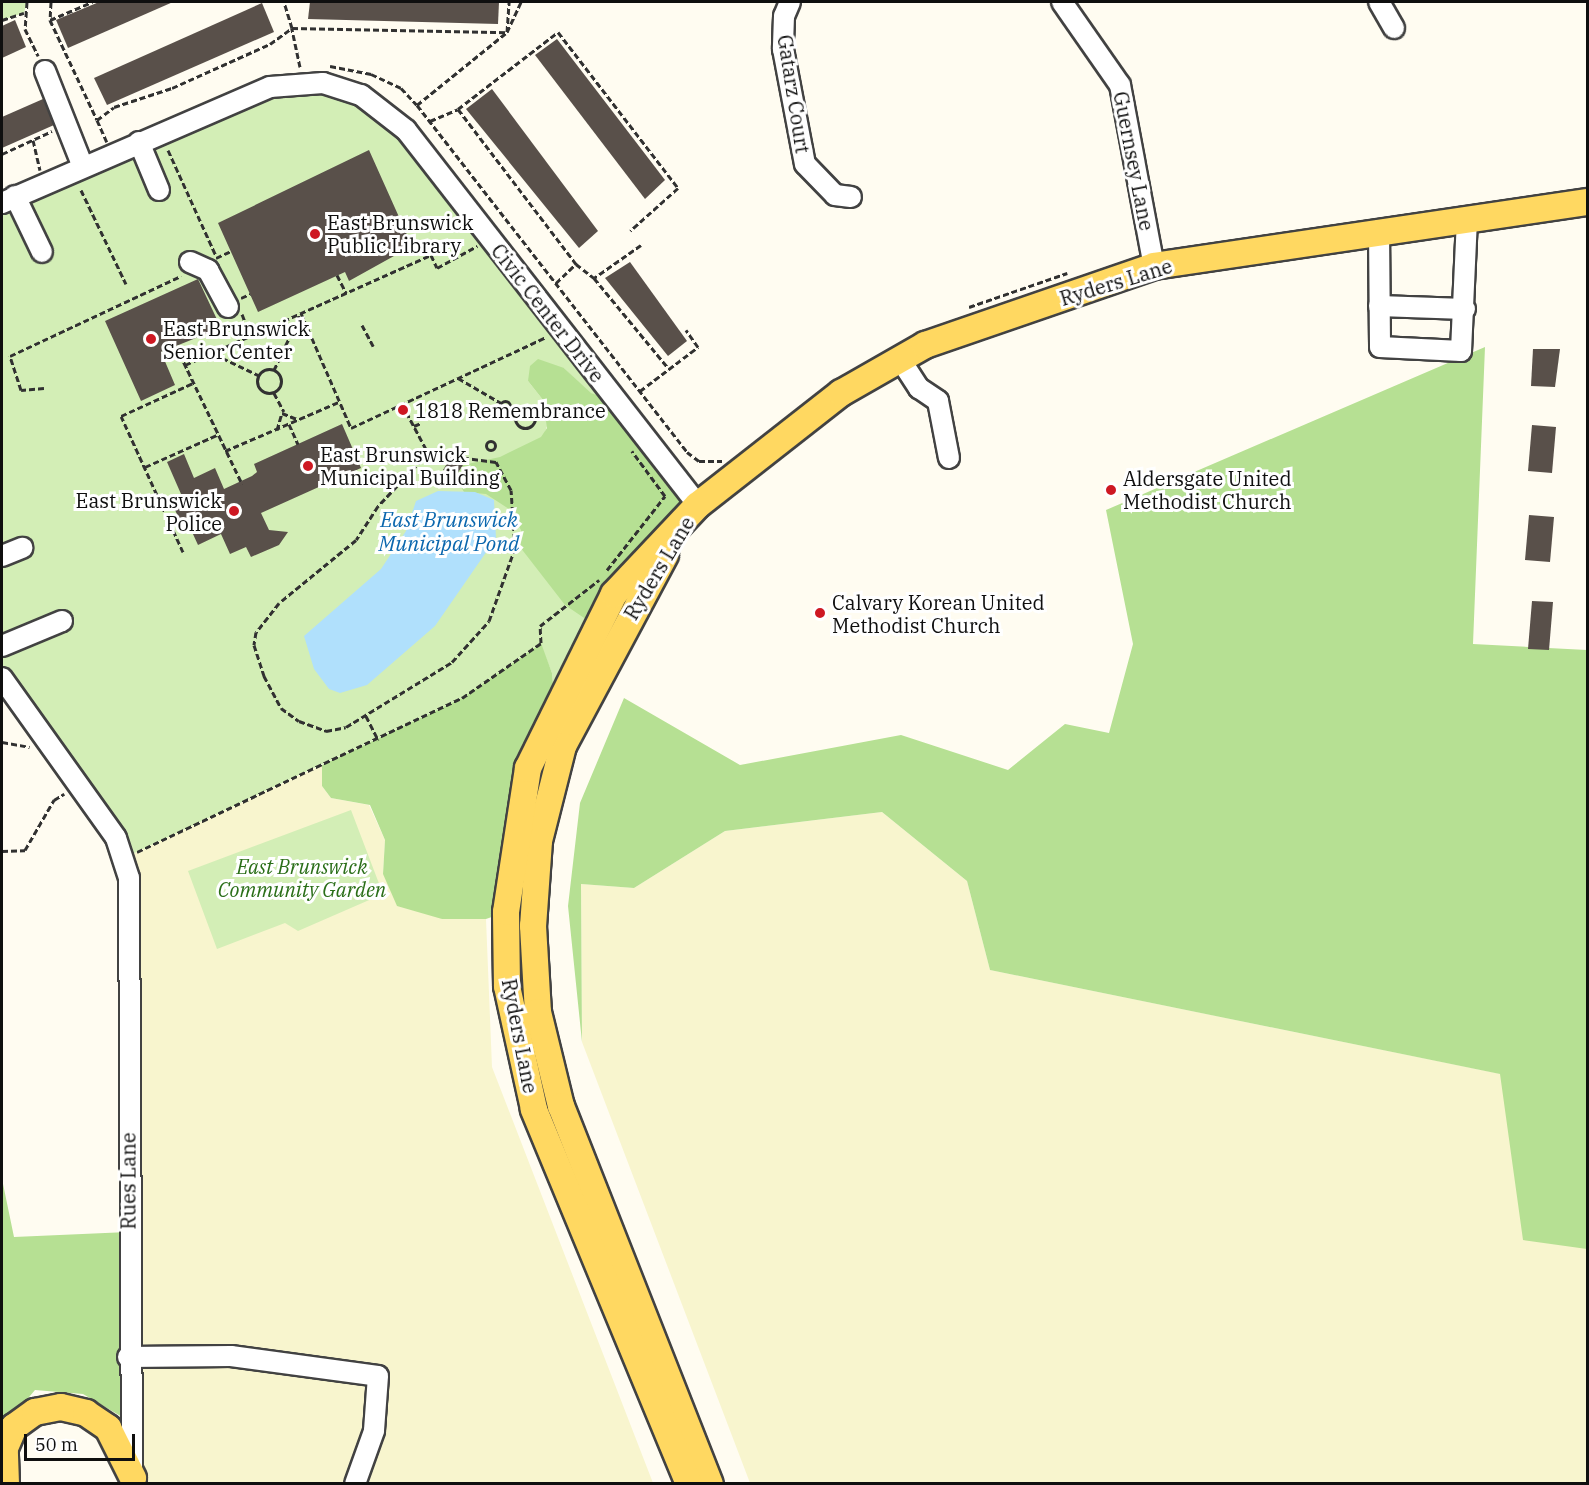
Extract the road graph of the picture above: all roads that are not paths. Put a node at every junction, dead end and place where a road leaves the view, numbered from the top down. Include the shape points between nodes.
1 (790, 2) edge
2 (1379, 2) edge
3 (1068, 4) edge
4 (1394, 28) dead end
5 (45, 71) road end
6 (139, 142) junction
7 (83, 166) junction
8 (159, 190) dead end
9 (851, 197) dead end
10 (8, 200) edge
11 (1587, 202) edge
12 (1467, 218) junction
13 (1379, 230) junction
14 (42, 252) dead end
15 (198, 265) road end
16 (1154, 266) junction
17 (229, 298) road end
18 (1379, 306) junction
19 (1466, 309) junction
20 (900, 359) junction
21 (949, 458) dead end
22 (698, 505) junction
23 (22, 548) dead end
24 (2, 556) edge
25 (62, 621) dead end
26 (2, 646) edge
27 (2, 678) edge
28 (128, 1357) junction
29 (133, 1481) edge
30 (6, 1484) edge
31 (355, 1484) edge
32 (689, 1484) edge
33 (710, 1484) edge

1 - 9 street, Gatarz Court via 784,16 783,49 805,164 835,195
2 - 4 street
3 - 16 street, Guernsey Lane via 1120,85
5 - 7 street
6 - 7 street, Civic Center Drive
6 - 8 street
6 - 22 street, Civic Center Drive via 270,87 310,82 349,89 394,118
7 - 10 street, Civic Center Drive
10 - 14 street
11 - 12 main road, Ryders Lane
12 - 13 main road, Ryders Lane
12 - 19 street
13 - 16 main road, Ryders Lane
13 - 18 street
15 - 17 street via 208,270
16 - 20 main road, Ryders Lane via 925,345
18 - 19 street
18 - 19 street via 1380,347 1461,351
20 - 21 street via 919,388 938,401
20 - 22 main road, Ryders Lane via 841,393
22 - 32 main road, Ryders Lane via 614,594 567,680 528,768 506,912 507,986 534,1109
22 - 33 main road, Ryders Lane via 638,599 563,746 539,841 533,926 538,1012 561,1106
23 - 24 street
25 - 26 street
27 - 28 street, Rues Lane via 116,838 129,878
28 - 29 street, Rues Lane
28 - 31 street via 231,1356 378,1376 374,1431
29 - 30 main road via 108,1428 86,1413 61,1407 35,1412 14,1427 5,1448

